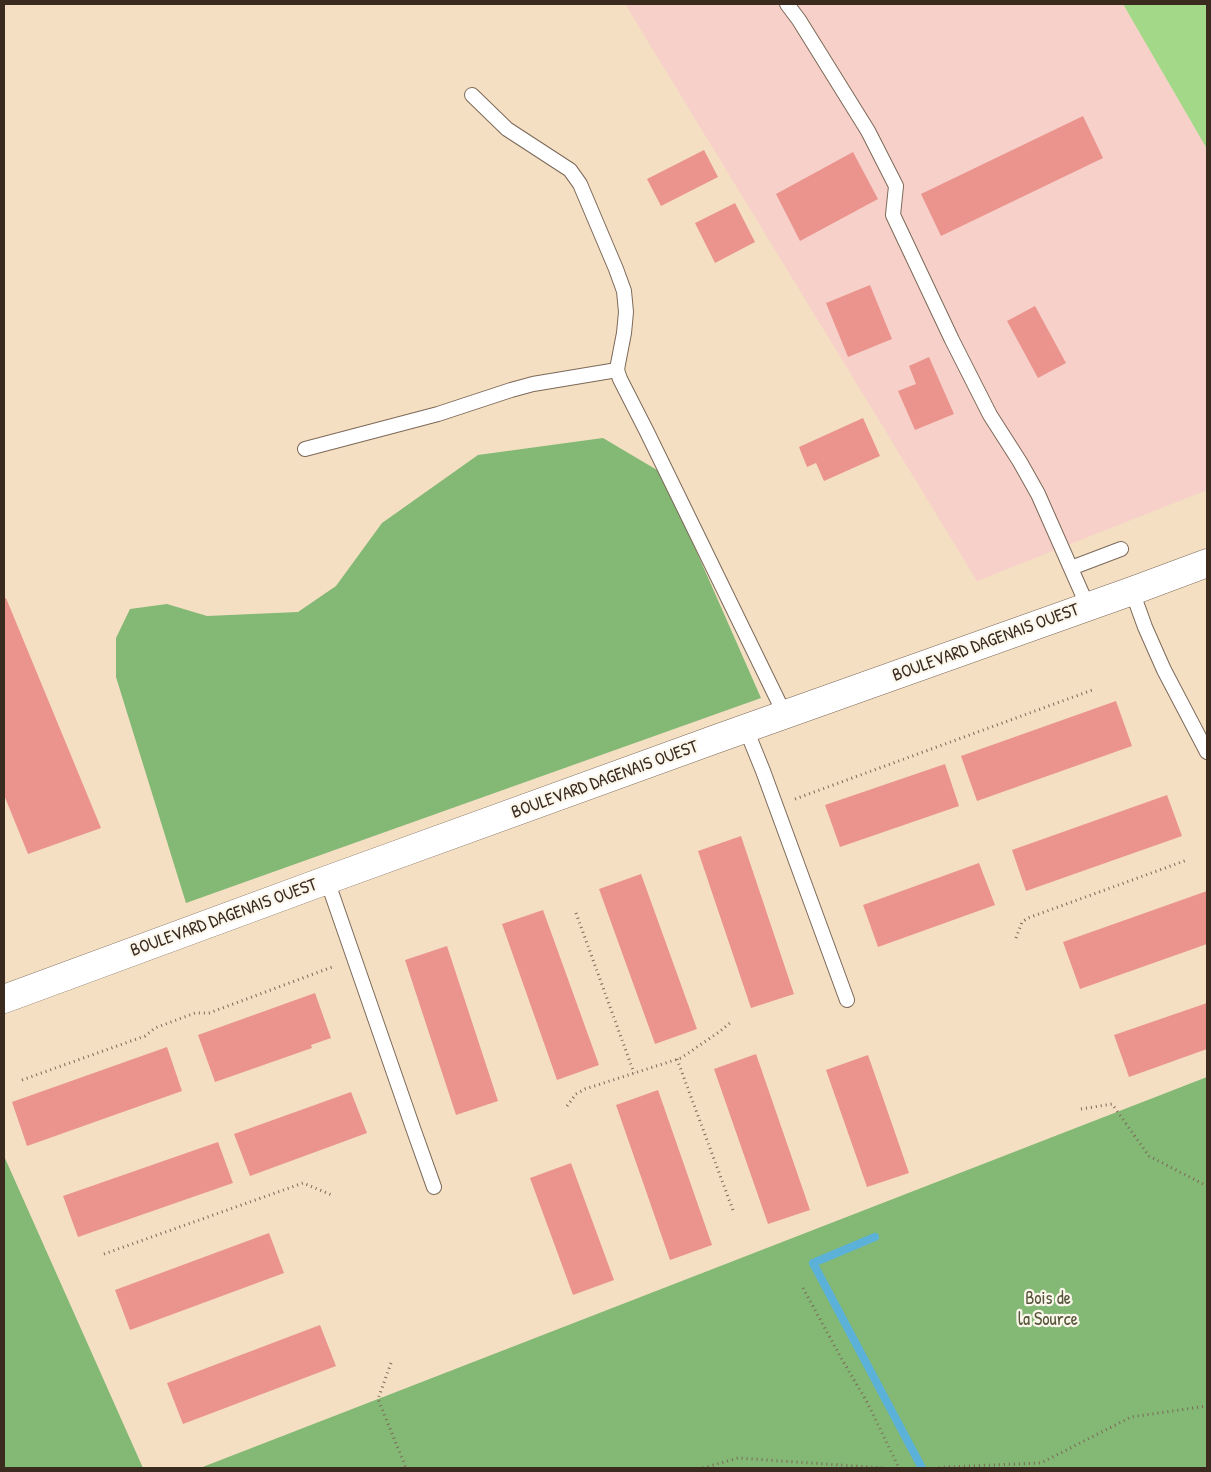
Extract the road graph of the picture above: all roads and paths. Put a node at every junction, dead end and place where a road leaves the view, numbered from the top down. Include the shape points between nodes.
1 (788, 4) edge
2 (472, 95) dead end
3 (617, 370) junction
4 (305, 449) dead end
5 (1121, 549) dead end
6 (1207, 563) edge
7 (1071, 568) junction
8 (1132, 591) junction
9 (1088, 607) junction
10 (1095, 689) dead end
11 (785, 715) junction
12 (746, 729) junction
13 (1207, 752) edge
14 (792, 799) dead end
15 (1187, 860) dead end
16 (327, 880) junction
17 (576, 913) dead end
18 (1016, 938) dead end
19 (336, 966) dead end
20 (4, 999) edge
21 (847, 1000) dead end
22 (730, 1023) dead end
23 (677, 1059) junction
24 (634, 1073) junction
25 (22, 1080) dead end
26 (567, 1106) dead end
27 (1081, 1109) dead end
28 (1207, 1186) edge
29 (434, 1187) dead end
30 (334, 1196) dead end
31 (734, 1212) dead end
32 (104, 1254) dead end
33 (803, 1288) dead end
34 (391, 1363) dead end
35 (1207, 1406) edge
36 (406, 1468) edge
37 (703, 1468) edge
38 (884, 1468) edge
39 (899, 1468) edge
40 (939, 1468) edge

1 - 7 lane via 868,131 896,186 894,215 901,232 990,415 1038,494
2 - 3 lane via 507,129 570,170 580,184 624,291 626,319
3 - 4 lane via 526,386 438,414
3 - 11 lane
5 - 7 lane
6 - 8 main road, BOULEVARD DAGENAIS OUEST
7 - 9 lane
8 - 9 main road, BOULEVARD DAGENAIS OUEST
8 - 13 lane via 1164,670
9 - 11 main road, BOULEVARD DAGENAIS OUEST
10 - 14 path
11 - 12 main road, BOULEVARD DAGENAIS OUEST
12 - 16 main road, BOULEVARD DAGENAIS OUEST
12 - 21 lane
15 - 18 path via 1028,918 1022,922
16 - 20 main road, BOULEVARD DAGENAIS OUEST
16 - 29 lane
17 - 24 path
19 - 25 path via 209,1012 195,1013 154,1028 145,1036
22 - 23 path
23 - 24 path
23 - 31 path
24 - 26 path via 584,1089
27 - 28 path via 1112,1104 1149,1156
30 - 32 path via 303,1183
33 - 39 path via 867,1402
34 - 36 path via 378,1399
35 - 40 path via 1131,1417 1042,1463
37 - 38 path via 738,1458

